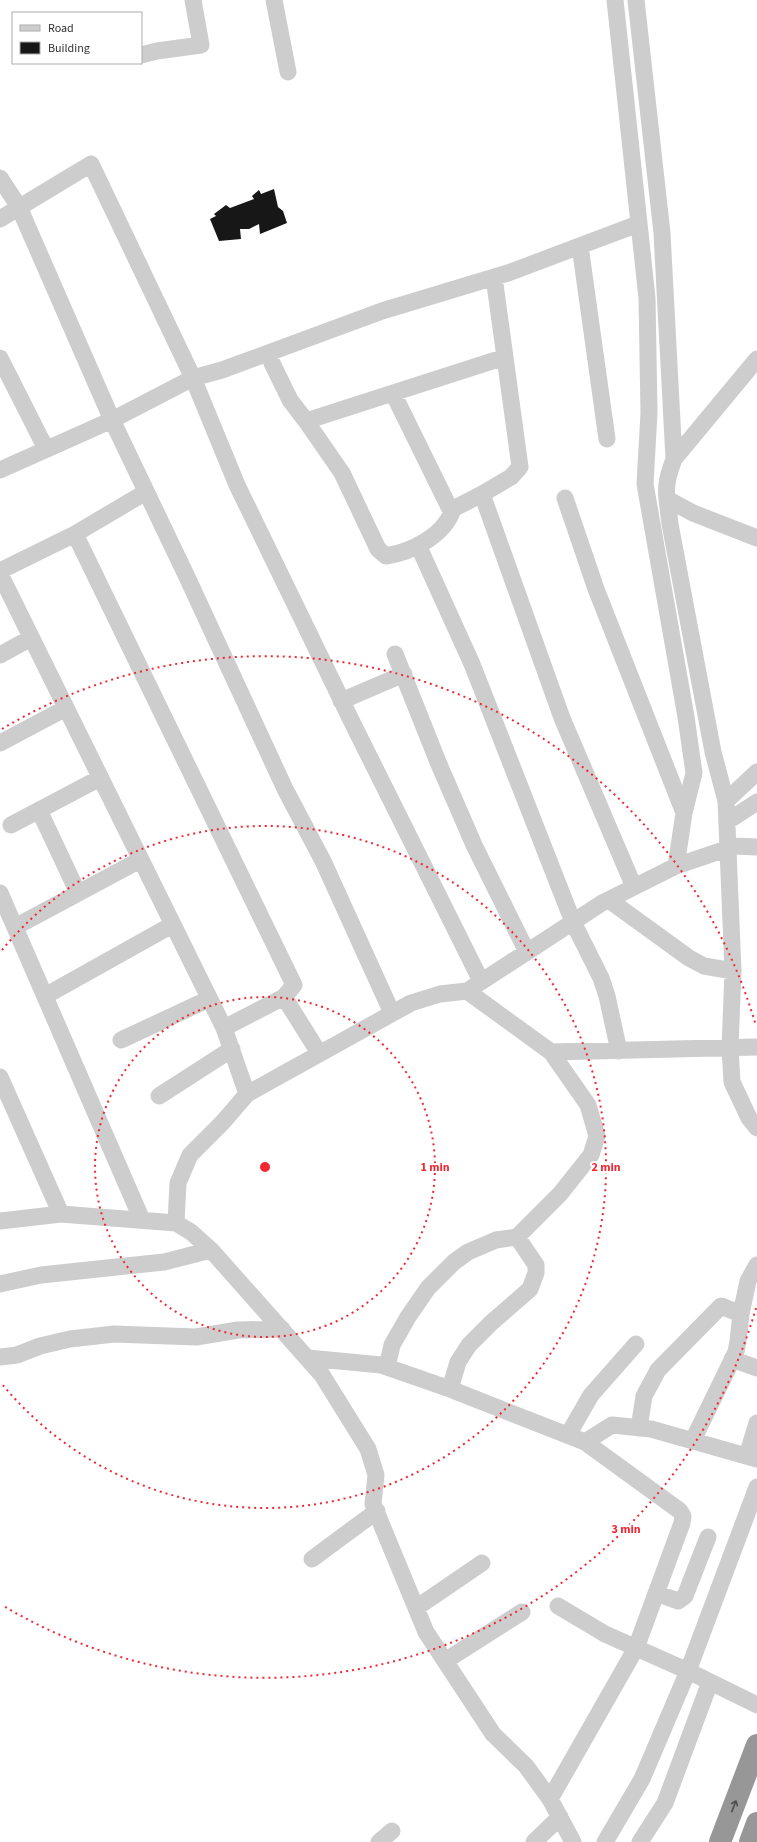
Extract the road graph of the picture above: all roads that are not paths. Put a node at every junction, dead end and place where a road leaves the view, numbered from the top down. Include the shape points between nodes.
1 (193, 0) edge
2 (274, 0) edge
3 (615, 0) edge
4 (636, 0) edge
5 (142, 55) edge
6 (288, 72) dead end
7 (0, 178) edge
8 (19, 207) junction
9 (0, 219) edge
10 (638, 224) junction
11 (580, 246) junction
12 (494, 277) junction
13 (505, 357) junction
14 (0, 358) edge
15 (757, 359) edge
16 (272, 363) dead end
17 (193, 378) junction
18 (393, 394) junction
19 (112, 420) junction
20 (306, 420) junction
21 (607, 439) dead end
22 (46, 449) junction
23 (674, 459) junction
24 (0, 470) edge
25 (146, 492) junction
26 (482, 494) junction
27 (565, 498) dead end
28 (667, 499) junction
29 (453, 509) junction
30 (75, 534) junction
31 (757, 538) edge
32 (418, 545) junction
33 (0, 571) edge
34 (0, 574) edge
35 (32, 638) junction
36 (395, 654) dead end
37 (0, 655) edge
38 (404, 674) junction
39 (341, 701) junction
40 (66, 708) junction
41 (0, 743) edge
42 (757, 772) edge
43 (100, 778) junction
44 (726, 801) junction
45 (757, 802) edge
46 (39, 810) junction
47 (684, 813) junction
48 (728, 820) junction
49 (11, 826) dead end
50 (757, 847) edge
51 (728, 848) junction
52 (140, 860) junction
53 (676, 866) junction
54 (634, 887) junction
55 (0, 893) edge
56 (78, 893) junction
57 (609, 900) junction
58 (573, 922) junction
59 (172, 925) junction
60 (15, 927) junction
61 (528, 952) junction
62 (733, 971) junction
63 (481, 981) junction
64 (467, 990) junction
65 (45, 996) junction
66 (284, 997) junction
67 (209, 999) junction
68 (392, 1013) junction
69 (224, 1028) junction
70 (121, 1040) dead end
71 (730, 1048) junction
72 (757, 1048) edge
73 (232, 1049) junction
74 (619, 1051) junction
75 (550, 1052) junction
76 (319, 1053) junction
77 (0, 1077) edge
78 (247, 1094) junction
79 (159, 1096) dead end
80 (757, 1128) edge
81 (61, 1214) junction
82 (142, 1220) junction
83 (0, 1221) edge
84 (176, 1222) junction
85 (517, 1237) junction
86 (211, 1250) junction
87 (757, 1265) edge
88 (0, 1284) edge
89 (740, 1314) junction
90 (282, 1329) junction
91 (636, 1344) dead end
92 (0, 1357) edge
93 (308, 1358) junction
94 (732, 1359) junction
95 (388, 1368) junction
96 (757, 1368) edge
97 (450, 1389) junction
98 (757, 1423) edge
99 (639, 1428) junction
100 (568, 1435) junction
101 (693, 1440) junction
102 (585, 1442) junction
103 (752, 1458) edge
104 (757, 1487) edge
105 (376, 1511) junction
106 (708, 1537) dead end
107 (312, 1559) dead end
108 (482, 1563) dead end
109 (656, 1593) junction
110 (558, 1606) dead end
111 (416, 1608) junction
112 (522, 1612) dead end
113 (636, 1648) junction
114 (446, 1661) junction
115 (688, 1671) junction
116 (710, 1682) junction
117 (757, 1705) edge
118 (757, 1745) edge
119 (550, 1799) junction
120 (560, 1817) junction
121 (757, 1824) edge
122 (534, 1842) edge
123 (573, 1842) edge
124 (605, 1842) edge
125 (640, 1842) edge
126 (720, 1842) edge
127 (750, 1842) edge

1 - 5 street via 201,45 157,50
2 - 6 street
3 - 10 street
4 - 23 street via 662,233
7 - 8 street
8 - 9 street
8 - 17 street via 91,164
8 - 19 street
10 - 11 street
10 - 47 street via 647,298 650,413 645,484 694,773
11 - 12 street
11 - 21 street
12 - 13 street
12 - 17 street via 382,311 222,370
13 - 18 street
13 - 26 street via 520,467 511,477
14 - 22 street
15 - 23 street
16 - 20 street via 290,400
17 - 19 street
17 - 39 street via 237,485
18 - 20 street
18 - 29 street via 445,503
19 - 22 street
19 - 25 street
20 - 32 street via 342,473 378,549 386,556 399,554
22 - 24 street
23 - 28 street via 668,477
25 - 30 street
25 - 68 street via 282,782 323,861
26 - 29 street
26 - 54 street via 562,718
27 - 47 street via 596,589
28 - 31 street via 693,514
28 - 44 street via 713,752
29 - 32 street via 451,517 442,528
30 - 33 street
30 - 66 street via 294,985
32 - 58 street via 472,664
34 - 35 street
35 - 37 street
35 - 40 street
36 - 38 street
38 - 39 street
38 - 61 street via 474,845
39 - 63 street
40 - 41 street
40 - 43 street
42 - 44 street
43 - 46 street
43 - 52 street
44 - 48 street
45 - 48 street
46 - 49 street
46 - 56 street
47 - 53 street
48 - 51 street
50 - 51 street
51 - 53 street
51 - 62 street
52 - 56 street
52 - 59 street
53 - 54 street
54 - 57 street
55 - 60 street
56 - 60 street
57 - 58 street
57 - 62 street via 689,958 704,966
58 - 61 street
58 - 74 street via 604,986
59 - 65 street
59 - 67 street
60 - 65 street
61 - 63 street
62 - 71 street
63 - 64 street
64 - 68 street via 440,994 411,1003
64 - 75 street
65 - 82 street
66 - 69 street
66 - 76 street
67 - 69 street
67 - 70 street
68 - 76 street
69 - 73 street
71 - 72 street
71 - 74 street
71 - 80 street via 732,1082 749,1118
73 - 78 street
73 - 79 street
74 - 75 street
75 - 85 street via 588,1105 597,1136 591,1155 560,1194
76 - 78 street
77 - 81 street
78 - 84 street via 190,1155 178,1183
81 - 82 street
81 - 83 street
82 - 84 street
84 - 86 street
85 - 95 street via 496,1240 468,1252 428,1288 392,1345
85 - 97 street via 536,1265 530,1289 469,1345 458,1362
86 - 88 street via 164,1262 42,1275
86 - 90 street
87 - 89 street via 748,1281
89 - 94 street via 738,1341
89 - 99 street via 721,1306 658,1370 644,1396
90 - 92 street via 238,1330 196,1337 114,1334 70,1339 17,1355
90 - 93 street
91 - 100 street via 591,1395
93 - 95 street via 381,1365
93 - 105 street via 322,1375 368,1450 376,1475 373,1504
94 - 96 street
94 - 101 street
95 - 97 street
97 - 100 street
98 - 103 street
99 - 101 street
99 - 102 street via 612,1425
100 - 102 street
101 - 103 street
102 - 109 street via 680,1511 682,1523
104 - 115 street
105 - 107 street
105 - 111 street
106 - 109 street via 685,1596 678,1601
108 - 111 street
109 - 113 street
110 - 113 street via 605,1634
111 - 114 street via 426,1632
112 - 114 street
113 - 115 street
113 - 119 street
114 - 119 street via 493,1734 526,1766
115 - 116 street
115 - 124 street via 642,1779
116 - 117 street
116 - 125 street via 665,1803
126 -> 118 highway
119 - 120 street
120 - 122 street
120 - 123 street
121 - 127 highway

